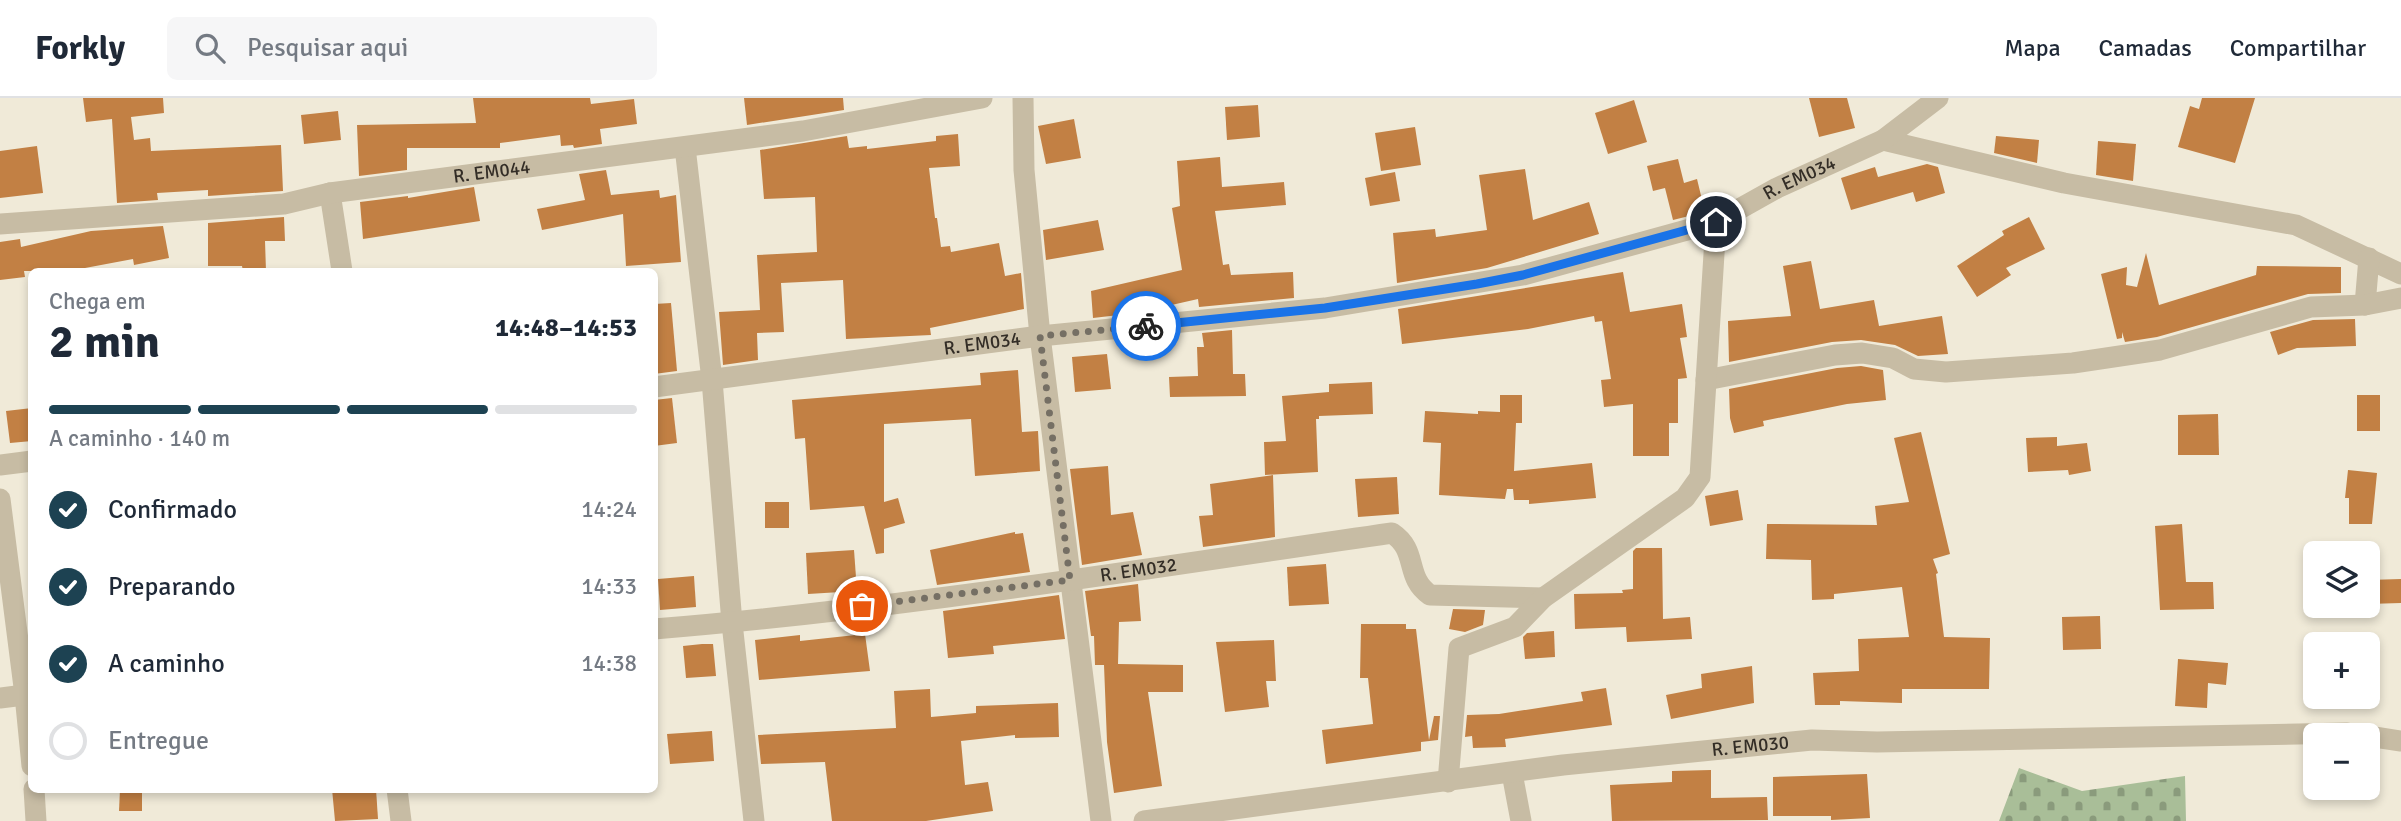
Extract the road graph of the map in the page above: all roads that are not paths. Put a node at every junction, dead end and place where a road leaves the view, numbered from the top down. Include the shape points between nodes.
1 (982, 98) edge
2 (1023, 98) edge
3 (1938, 98) edge
4 (1883, 140) junction
5 (685, 147) junction
6 (330, 192) junction
7 (1716, 222) junction
8 (0, 224) edge
9 (2369, 258) junction
10 (342, 268) edge
11 (2401, 274) edge
12 (2401, 298) edge
13 (2365, 305) junction
14 (1040, 336) junction
15 (712, 380) junction
16 (1706, 380) junction
17 (658, 387) edge
18 (28, 462) edge
19 (0, 465) edge
20 (0, 499) edge
21 (1070, 580) junction
22 (1543, 598) junction
23 (732, 622) junction
24 (658, 629) edge
25 (28, 694) edge
26 (0, 698) edge
27 (2303, 734) edge
28 (2380, 738) edge
29 (2401, 741) edge
30 (1512, 773) junction
31 (1448, 782) junction
32 (34, 793) edge
33 (398, 793) edge
34 (36, 821) edge
35 (401, 821) edge
36 (754, 821) edge
37 (1101, 821) edge
38 (1144, 821) edge
39 (1521, 821) edge

1 - 5 street, R. EM044
2 - 14 street via 1024,170
3 - 4 street, R. EM034
4 - 7 street, R. EM034 via 1777,188
4 - 9 street via 2064,183 2296,225
5 - 6 street, R. EM044
5 - 15 street
6 - 8 street, R. EM044 via 284,204
6 - 10 street
7 - 14 street, R. EM034 via 1523,275 1430,292 1325,308
7 - 16 street
9 - 11 street
9 - 13 street
12 - 13 street
13 - 16 street via 2311,307 2160,350 2073,363 1946,372 1914,369 1894,358 1862,353
14 - 15 street, R. EM034
14 - 21 street
15 - 17 street, R. EM034
15 - 23 street
16 - 22 street via 1700,477 1685,498
18 - 19 street
20 - 25 street
21 - 22 street, R. EM032 via 1392,533 1405,541 1419,587 1430,595
21 - 23 street, R. EM032
21 - 37 street
22 - 31 street via 1515,627 1459,648
23 - 24 street, R. EM032
23 - 36 street
25 - 26 street
27 - 30 street, R. EM030 via 1812,740
28 - 29 street
30 - 31 street, R. EM030
30 - 39 street
31 - 38 street, R. EM030
32 - 34 street
33 - 35 street

